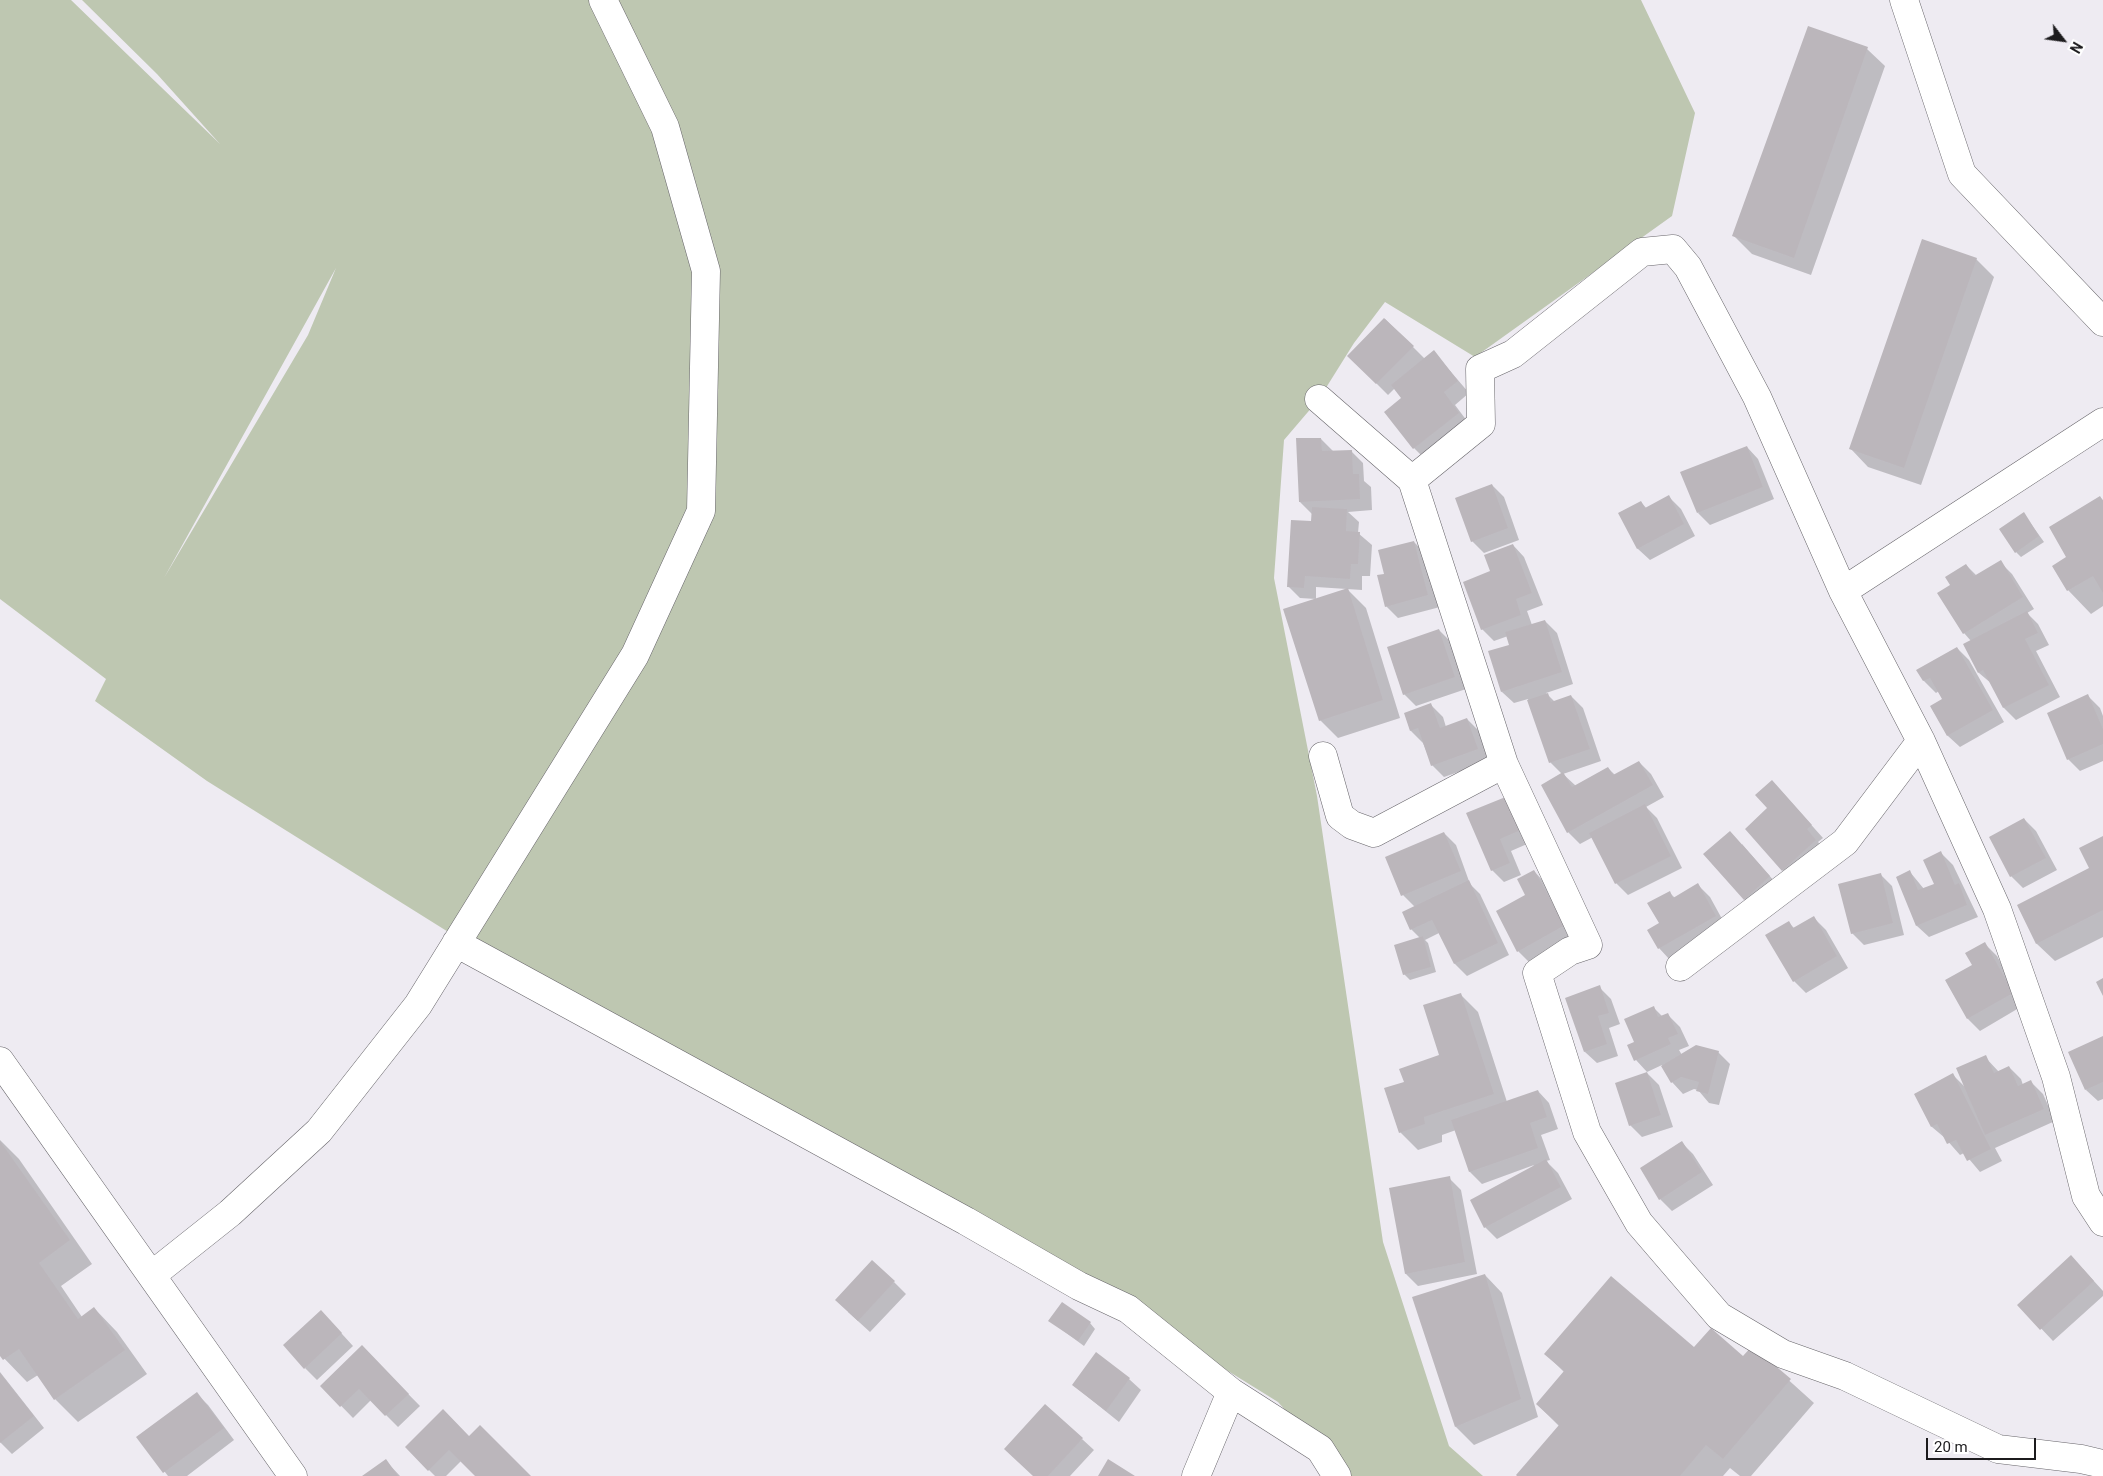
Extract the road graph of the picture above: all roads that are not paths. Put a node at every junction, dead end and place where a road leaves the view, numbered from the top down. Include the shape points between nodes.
1 (603, 0) edge
2 (1904, 0) edge
3 (2103, 322) edge
4 (1320, 399) dead end
5 (2103, 422) edge
6 (1412, 480) junction
7 (1843, 592) junction
8 (1921, 742) junction
9 (1323, 756) dead end
10 (1504, 764) junction
11 (456, 943) junction
12 (1680, 967) dead end
13 (0, 1061) edge
14 (2103, 1222) edge
15 (152, 1275) junction
16 (1230, 1392) junction
17 (2103, 1464) edge
18 (292, 1476) edge
19 (1196, 1476) edge
20 (1337, 1476) edge

1 - 11 street via 665,127 706,271 701,511 635,655
2 - 3 street via 1962,174
4 - 6 street
5 - 7 street
6 - 7 street via 1481,424 1480,369 1513,354 1642,252 1673,249 1688,267 1757,398
6 - 10 street
7 - 8 street
8 - 12 street via 1845,842
8 - 14 street via 1997,909 2056,1077 2086,1196
9 - 10 street via 1340,816 1374,834
10 - 17 street via 1588,945 1570,951 1537,973 1587,1132 1639,1223 1719,1316 1783,1354 1845,1376 1998,1449
11 - 15 street via 418,1004 319,1131 230,1213
11 - 16 street via 966,1221 1078,1286 1128,1309
13 - 15 street
15 - 18 street
16 - 19 street
16 - 20 street via 1320,1449

